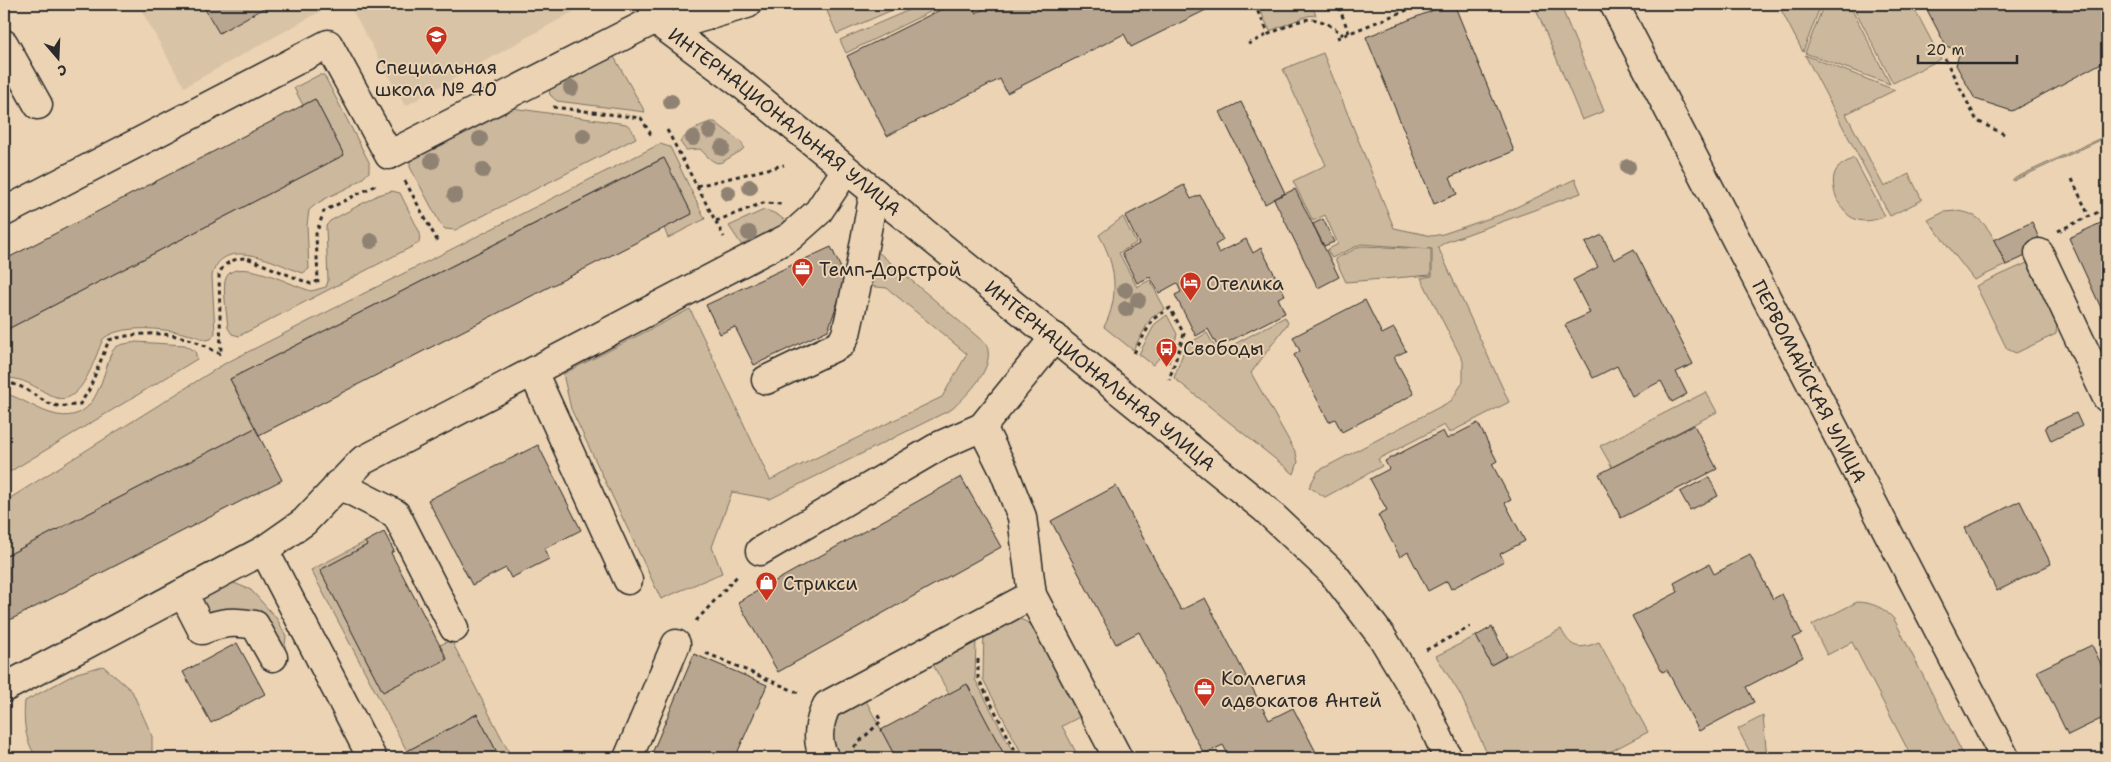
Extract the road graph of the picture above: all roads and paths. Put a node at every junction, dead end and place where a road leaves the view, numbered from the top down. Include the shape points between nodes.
1 (747, 4) edge
2 (1254, 4) edge
3 (1422, 4) edge
4 (1614, 4) edge
5 (1339, 7) dead end
6 (659, 16) edge
7 (1349, 32) junction
8 (1269, 34) junction
9 (1343, 35) junction
10 (1338, 38) dead end
11 (4, 44) edge
12 (1248, 44) dead end
13 (1945, 59) dead end
14 (38, 105) dead end
15 (552, 106) dead end
16 (667, 130) dead end
17 (2004, 134) dead end
18 (653, 138) dead end
19 (784, 165) dead end
20 (846, 170) junction
21 (380, 174) dead end
22 (400, 178) dead end
23 (2072, 180) dead end
24 (697, 186) junction
25 (874, 192) junction
26 (788, 203) dead end
27 (2107, 208) edge
28 (4, 212) edge
29 (2089, 216) junction
30 (716, 222) junction
31 (2058, 231) dead end
32 (439, 244) dead end
33 (2039, 253) dead end
34 (738, 264) junction
35 (1055, 337) junction
36 (1134, 353) dead end
37 (533, 372) junction
38 (766, 380) dead end
39 (1169, 380) dead end
40 (4, 383) edge
41 (2107, 398) edge
42 (982, 427) junction
43 (338, 484) junction
44 (264, 550) junction
45 (760, 552) joint
46 (628, 580) dead end
47 (183, 593) junction
48 (1032, 595) junction
49 (979, 623) junction
50 (1470, 627) dead end
51 (454, 628) dead end
52 (677, 642) junction
53 (1424, 650) dead end
54 (274, 657) dead end
55 (863, 686) junction
56 (4, 688) edge
57 (827, 705) junction
58 (837, 755) edge
59 (372, 758) edge
60 (628, 758) edge
61 (1020, 758) edge
62 (1118, 758) edge
63 (1448, 758) edge
64 (2005, 758) edge

1 - 6 street
2 - 8 path
3 - 7 path
4 - 64 street, ПЕРВОМАЙСКАЯ УЛИЦА
5 - 7 path
6 - 20 street, ИНТЕРНАЦИОНАЛЬНАЯ УЛИЦА
6 - 28 street via 389,155 328,44
7 - 9 path
8 - 9 path via 1307,18 1326,23
8 - 12 path
9 - 10 path
11 - 14 street
13 - 17 path via 1977,121
15 - 18 path via 641,118
16 - 24 path
19 - 24 path
20 - 25 street, ИНТЕРНАЦИОНАЛЬНАЯ УЛИЦА
20 - 34 street via 806,224 790,237
21 - 40 path via 374,186 324,211 316,234 316,283 311,284 247,258 228,262 220,270 221,354 189,339 163,334 109,340 80,404 49,404 35,394
22 - 32 path
23 - 29 path
24 - 30 path
25 - 35 street, ИНТЕРНАЦИОНАЛЬНАЯ УЛИЦА
25 - 38 street via 846,334 841,344
26 - 30 path via 763,203
27 - 29 path
29 - 31 path
30 - 34 path
33 - 41 street
34 - 37 street
35 - 42 street
35 - 63 street, ИНТЕРНАЦИОНАЛЬНАЯ УЛИЦА via 1265,509 1332,572 1382,637 1425,708
36 - 39 path via 1153,319 1170,308 1184,334
37 - 43 street via 362,461
37 - 46 street
42 - 45 street via 941,445
42 - 48 street via 1022,517
43 - 44 street via 304,522
43 - 51 street via 396,514
44 - 47 street
44 - 59 street
45 - 52 path
47 - 54 street via 202,630 218,623 254,624
47 - 56 street
48 - 49 street
48 - 62 street
49 - 55 street
49 - 61 path via 978,678
50 - 53 path
52 - 57 path
52 - 60 street
55 - 57 street
55 - 58 path via 881,721
57 - 58 street via 820,718 819,739

